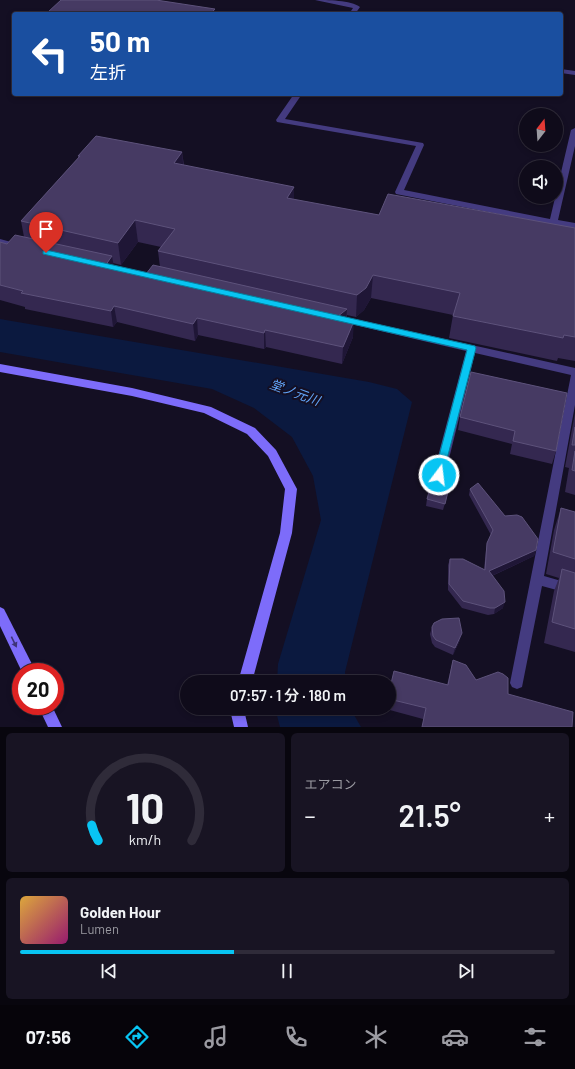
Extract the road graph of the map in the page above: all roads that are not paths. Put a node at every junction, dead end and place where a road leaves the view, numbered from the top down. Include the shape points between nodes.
1 (318, 0) edge
2 (353, 12) edge
3 (563, 71) edge
4 (575, 73) edge
5 (297, 96) edge
6 (575, 130) edge
7 (553, 222) junction
8 (575, 226) edge
9 (0, 242) edge
10 (31, 249) edge
11 (332, 317) edge
12 (472, 348) junction
13 (0, 368) edge
14 (575, 372) edge
15 (575, 377) edge
16 (439, 475) edge
17 (549, 514) junction
18 (562, 518) edge
19 (537, 579) junction
20 (575, 590) edge
21 (0, 613) edge
22 (24, 663) edge
23 (247, 675) edge
24 (517, 683) dead end
25 (49, 715) edge
26 (55, 727) edge

1 - 2 lane via 353,5 357,7
3 - 4 lane
5 - 7 lane via 280,120 420,145 399,192
6 - 7 lane
7 - 8 lane
9 - 10 lane
11 - 12 lane
12 - 14 lane
12 - 16 lane
13 - 23 street via 132,392 207,410 251,431 272,453 291,489 286,533
15 - 17 lane
17 - 18 lane
17 - 19 lane
19 - 20 lane
19 - 24 lane
21 -> 22 street
25 - 26 street

